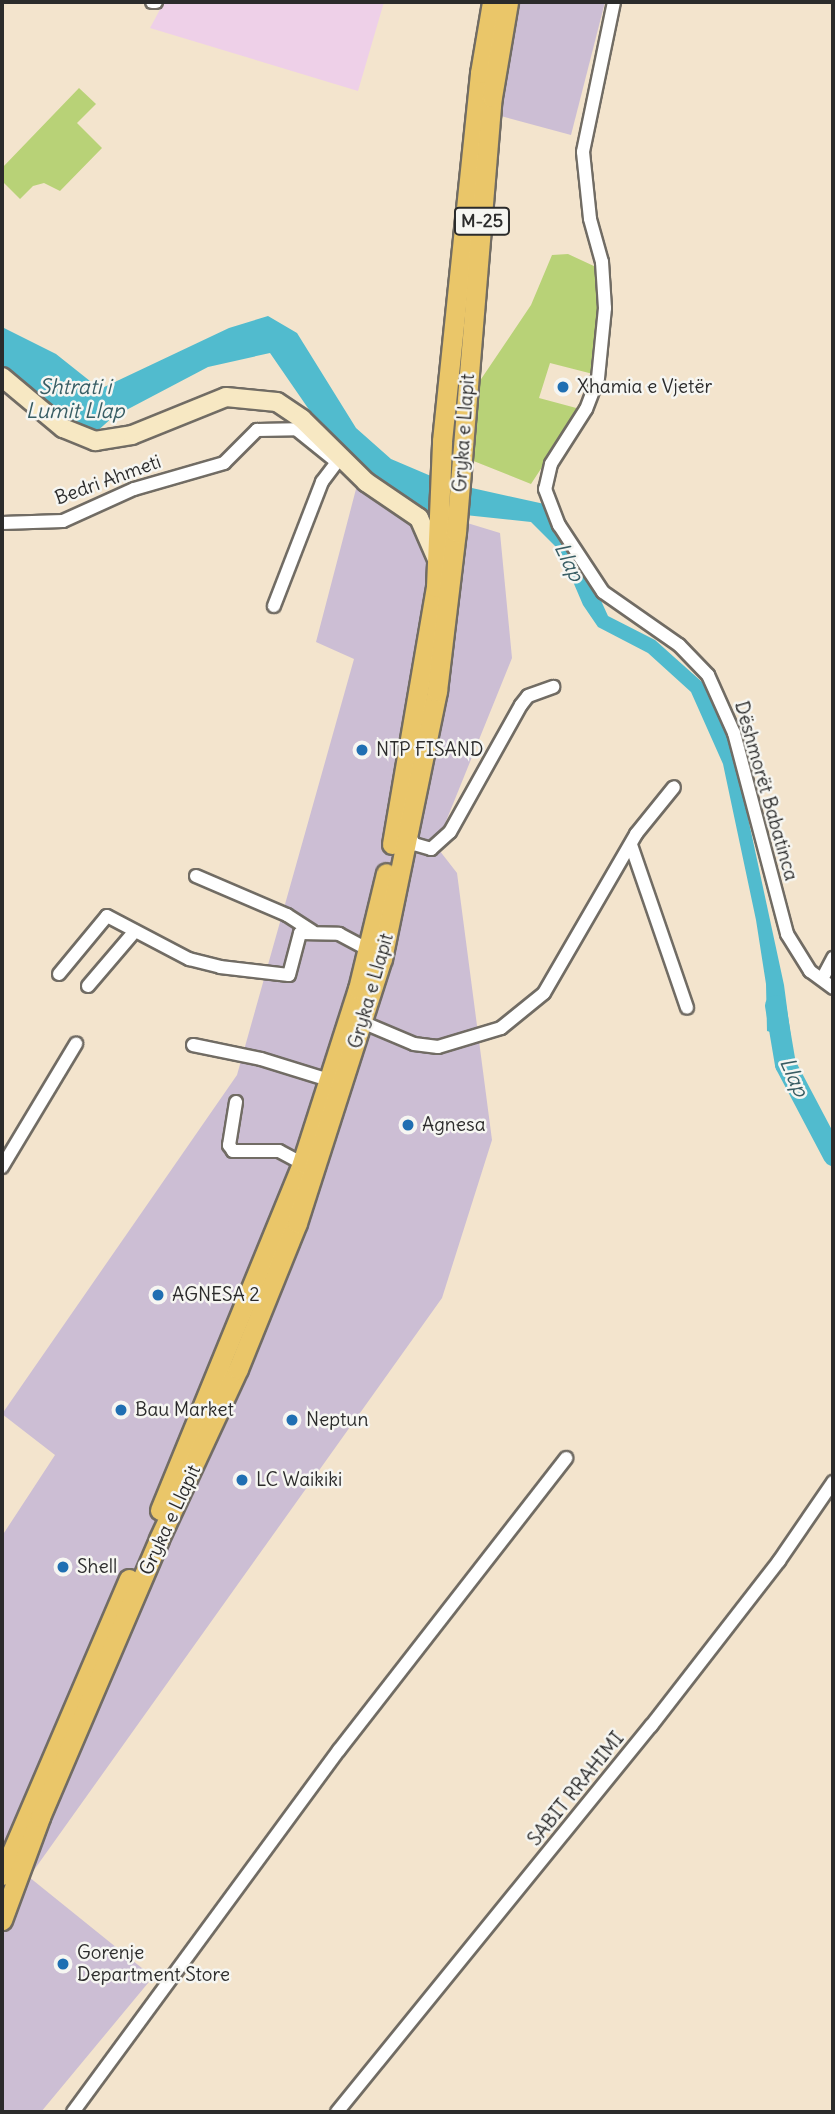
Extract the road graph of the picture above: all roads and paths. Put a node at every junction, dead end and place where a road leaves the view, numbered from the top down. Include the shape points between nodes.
1 (492, 2) edge
2 (508, 2) edge
3 (614, 2) edge
4 (2, 377) edge
5 (2, 523) edge
6 (430, 532) junction
7 (274, 606) dead end
8 (553, 687) dead end
9 (674, 787) dead end
10 (403, 833) junction
11 (631, 845) junction
12 (196, 876) dead end
13 (389, 892) junction
14 (135, 931) junction
15 (322, 934) junction
16 (369, 950) junction
17 (833, 958) edge
18 (59, 974) dead end
19 (822, 979) junction
20 (88, 986) dead end
21 (833, 988) edge
22 (687, 1008) dead end
23 (362, 1022) junction
24 (76, 1044) dead end
25 (192, 1045) dead end
26 (329, 1080) junction
27 (236, 1102) dead end
28 (302, 1163) junction
29 (2, 1166) edge
30 (566, 1458) dead end
31 (833, 1482) edge
32 (7, 1844) edge
33 (2, 1875) edge
34 (2, 1920) edge
35 (73, 2112) edge
36 (337, 2112) edge

1 - 6 main road, Gryka e Llapit / M-25 via 480,73
2 - 10 main road, Gryka e Llapit / M-25 via 492,97 456,532 437,691
3 - 19 street, Dëshmorët Babatinca via 583,152 590,219 602,262 605,308 598,378 586,409 551,464 545,489 559,525 603,592 679,645 708,675 734,733 787,934 804,964
4 - 6 main road via 63,428 95,442 132,435 226,397 277,402 302,419 366,482 419,518
5 - 7 street, Bedri Ahmeti via 71,519 134,489 224,463 257,430 296,429 337,462 322,482
6 - 10 main road, Gryka e Llapit / M-25 via 436,557
8 - 10 street via 528,696 521,705 450,832 431,849 422,849
9 - 11 street
10 - 13 main road, Gryka e Llapit / M-25
11 - 22 street
11 - 23 street via 544,993 501,1028 439,1047 414,1044
12 - 15 street
13 - 16 main road, Gryka e Llapit / M-25
13 - 23 main road, Gryka e Llapit / M-25 via 382,959
14 - 15 street via 189,959 289,975 300,933
14 - 18 street via 107,916
14 - 20 street
15 - 16 street via 339,934
16 - 26 main road, Gryka e Llapit / M-25
17 - 19 street
19 - 21 street, Dëshmorët Babatinca
23 - 34 main road, Gryka e Llapit / M-25 via 310,1187 257,1322 40,1817
24 - 29 street
25 - 26 street via 261,1059
26 - 28 main road, Gryka e Llapit / M-25
27 - 28 street via 229,1145 233,1151 279,1151
28 - 32 main road, Gryka e Llapit / M-25 via 228,1354
30 - 35 street via 339,1750
31 - 36 street, SABIT RRAHIMI via 779,1561 651,1726
32 - 33 main road, Gryka e Llapit / M-25

